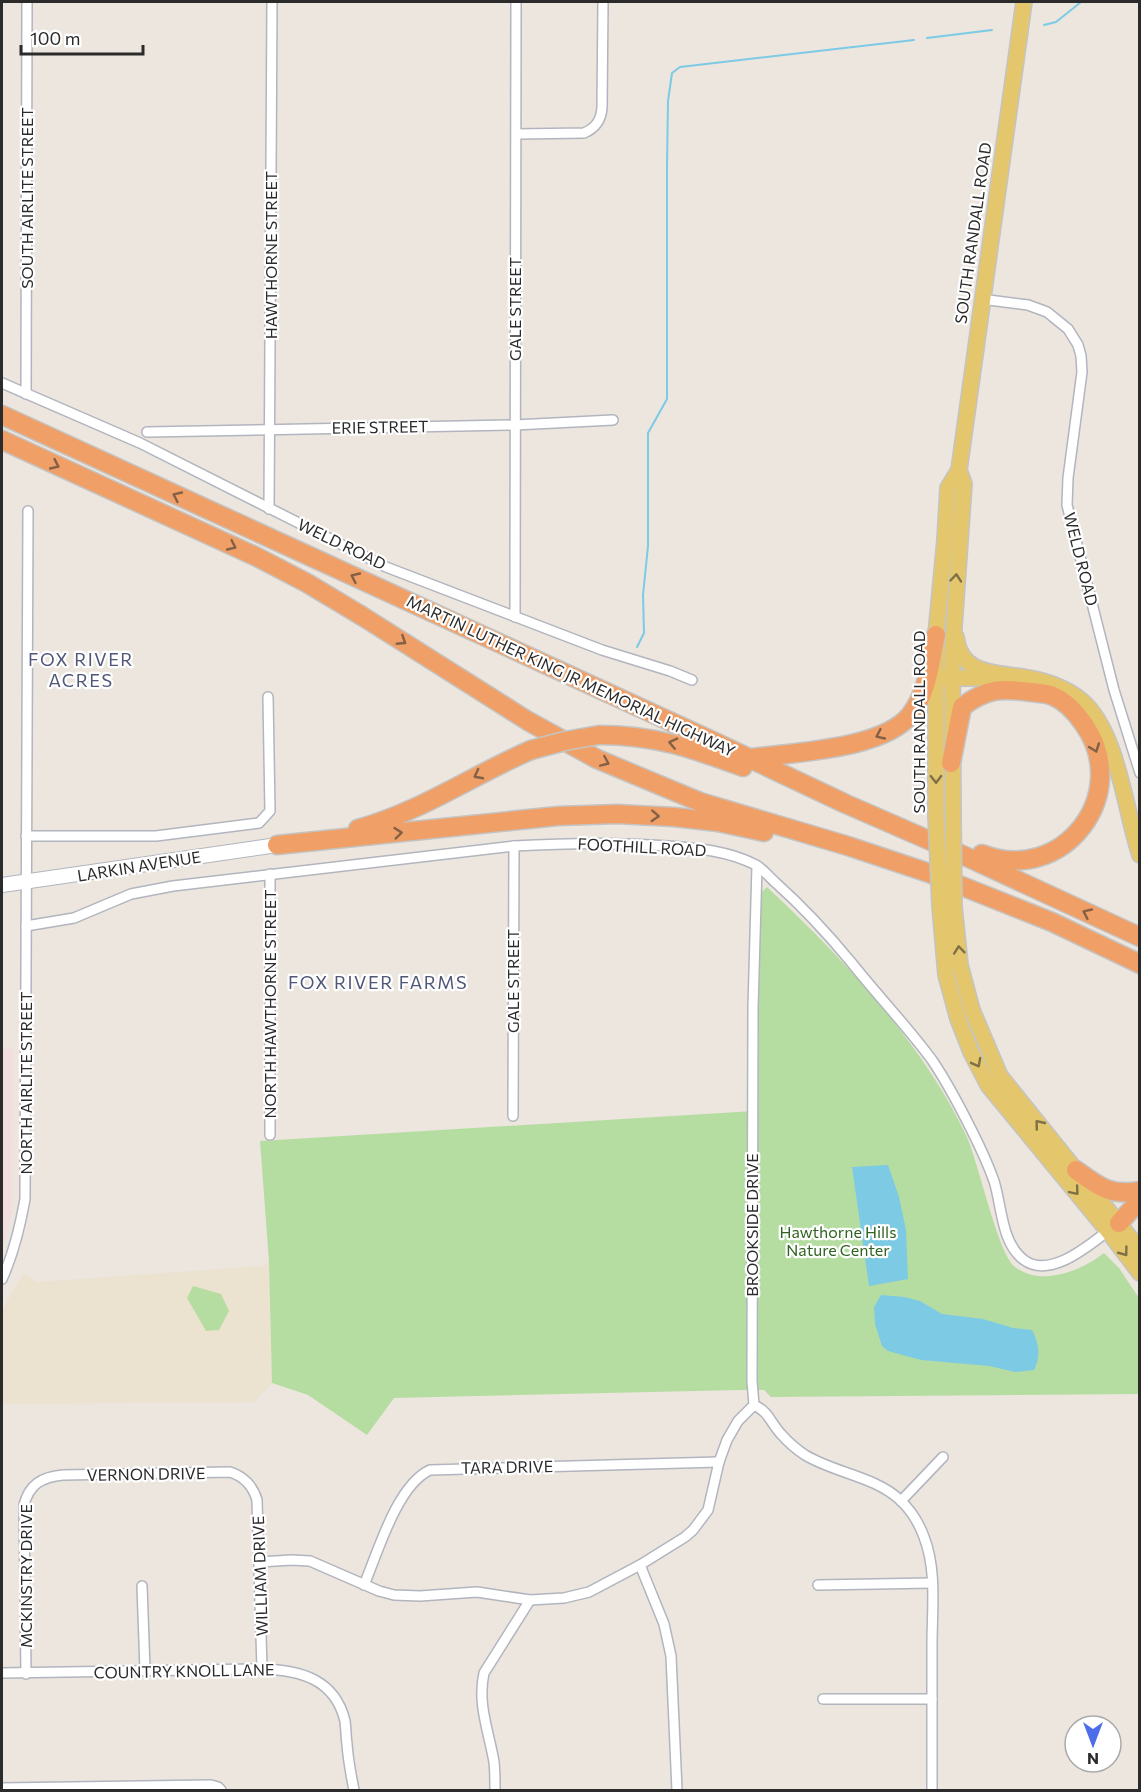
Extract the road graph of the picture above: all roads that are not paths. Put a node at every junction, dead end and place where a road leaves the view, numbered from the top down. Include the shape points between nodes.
1 (27, 2) edge
2 (272, 2) edge
3 (516, 2) edge
4 (603, 2) edge
5 (1024, 2) edge
6 (517, 134) junction
7 (981, 299) junction
8 (2, 383) edge
9 (26, 394) junction
10 (2, 415) edge
11 (613, 420) dead end
12 (515, 424) junction
13 (270, 429) junction
14 (147, 432) dead end
15 (2, 440) edge
16 (959, 470) junction
17 (269, 509) junction
18 (28, 511) dead end
19 (515, 617) junction
20 (953, 617) junction
21 (936, 635) junction
22 (1026, 677) junction
23 (935, 678) junction
24 (952, 678) junction
25 (692, 680) dead end
26 (268, 697) dead end
27 (717, 743) junction
28 (753, 758) junction
29 (951, 763) junction
30 (1140, 773) edge
31 (846, 804) junction
32 (26, 836) junction
33 (277, 845) junction
34 (514, 846) junction
35 (1140, 855) edge
36 (757, 866) junction
37 (929, 873) junction
38 (270, 874) junction
39 (26, 883) junction
40 (2, 885) edge
41 (947, 907) junction
42 (1052, 922) junction
43 (26, 926) junction
44 (1140, 938) edge
45 (1140, 964) edge
46 (1140, 977) edge
47 (513, 1116) dead end
48 (270, 1135) dead end
49 (1076, 1170) junction
50 (1140, 1191) edge
51 (1140, 1200) edge
52 (1140, 1209) edge
53 (1114, 1227) junction
54 (1140, 1250) edge
55 (1140, 1273) edge
56 (2, 1279) edge
57 (754, 1405) junction
58 (943, 1457) dead end
59 (719, 1462) junction
60 (38, 1482) joint
61 (250, 1486) joint
62 (901, 1501) junction
63 (260, 1562) junction
64 (640, 1565) junction
65 (932, 1583) junction
66 (364, 1584) junction
67 (818, 1585) dead end
68 (142, 1586) dead end
69 (530, 1600) junction
70 (262, 1668) junction
71 (145, 1670) junction
72 (2, 1673) edge
73 (26, 1674) junction
74 (822, 1699) dead end
75 (932, 1699) junction
76 (2, 1788) edge
77 (139, 1788) edge
78 (190, 1788) edge
79 (221, 1791) edge
80 (354, 1791) edge
81 (495, 1791) edge
82 (677, 1791) edge
83 (932, 1791) edge

1 - 9 street, SOUTH AIRLITE STREET
2 - 13 street, HAWTHORNE STREET
3 - 6 street, GALE STREET
4 - 6 street via 599,121 584,133
5 - 7 main road, SOUTH RANDALL ROAD
6 - 12 street, GALE STREET
7 - 16 main road, SOUTH RANDALL ROAD
7 - 30 street, WELD ROAD via 1028,305 1047,312 1068,329 1080,351 1082,372 1067,505 1114,690
8 - 9 street, WELD ROAD
9 - 17 street, WELD ROAD via 140,443
27 -> 10 highway, MARTIN LUTHER KING JR MEMORIAL HIGHWAY
11 - 12 street, ERIE STREET
12 - 13 street, ERIE STREET
12 - 19 street, GALE STREET
13 - 14 street, ERIE STREET
13 - 17 street, HAWTHORNE STREET
15 -> 37 highway via 257,557 597,759 700,802
20 -> 16 main road, SOUTH RANDALL ROAD via 964,484
16 - 21 main road, SOUTH RANDALL ROAD via 948,488
17 - 19 street, WELD ROAD via 386,567
18 - 32 street
19 - 25 street, WELD ROAD
20 - 22 main road via 957,650 967,661 994,674
20 - 24 main road, SOUTH RANDALL ROAD
21 - 23 main road, SOUTH RANDALL ROAD
21 -> 28 highway via 924,689 910,716 894,729 865,742
22 - 24 main road
22 - 35 main road via 1062,689 1082,701 1097,718 1109,743
23 - 24 main road
23 -> 41 main road, SOUTH RANDALL ROAD, bridge via 936,815
24 - 29 main road, SOUTH RANDALL ROAD
26 - 32 street via 270,811 259,823 156,836
27 - 28 highway
27 - 31 highway, MARTIN LUTHER KING JR MEMORIAL HIGHWAY
29 -> 28 highway via 962,707 978,695 1014,690 1053,696 1074,711 1089,731 1101,776 1088,822 1069,842 1047,855 1015,861 985,856
29 - 41 main road, SOUTH RANDALL ROAD, bridge via 953,816
31 -> 33 highway, bridge via 688,747 646,737 599,735 531,750 389,819 341,834
44 -> 31 highway, MARTIN LUTHER KING JR MEMORIAL HIGHWAY
32 - 39 street
33 -> 37 highway via 558,816 617,814 718,822
33 - 39 main road, LARKIN AVENUE
34 - 36 street, FOOTHILL ROAD via 589,843 676,847 716,852
34 - 38 street, FOOTHILL ROAD
34 - 47 street, GALE STREET
36 - 53 street, FOOTHILL ROAD via 816,920 933,1062 985,1160 1007,1234 1019,1256 1037,1265 1058,1263
36 - 57 street, BROOKSIDE DRIVE via 752,1111
37 - 42 highway
38 - 43 street, FOOTHILL ROAD via 131,894 74,918
38 - 48 street, NORTH HAWTHORNE STREET
39 - 40 main road, LARKIN AVENUE
39 - 43 street, NORTH AIRLITE STREET
49 -> 41 main road via 1000,1076 972,1010
41 -> 53 main road via 946,975 958,1019 988,1085
42 - 45 highway
42 - 46 highway via 1076,942
43 - 56 street, NORTH AIRLITE STREET via 25,1199 13,1252
49 - 50 highway via 1111,1192
49 - 53 main road
51 - 53 highway
52 - 53 main road
53 - 54 main road
53 -> 55 main road
57 - 59 street via 738,1420
57 - 62 street via 765,1410 790,1445 823,1464 873,1483
58 - 62 street
59 - 64 street via 708,1510 693,1530
59 - 66 street, TARA DRIVE via 430,1470 415,1479 403,1497
60 - 61 street, VERNON DRIVE via 63,1475 230,1472
60 - 73 street, MCKINSTRY DRIVE via 28,1491 23,1516
61 - 63 street, WILLIAM DRIVE via 257,1500
62 - 65 street via 924,1537
63 - 66 street via 310,1561
63 - 70 street, WILLIAM DRIVE
64 - 69 street via 589,1592
64 - 82 street via 664,1624 671,1656
65 - 67 street
65 - 75 street
66 - 69 street via 394,1595 477,1592
68 - 71 street
69 - 81 street via 484,1673 481,1686
70 - 71 street, COUNTRY KNOLL LANE
70 - 80 street, COUNTRY KNOLL LANE via 302,1673 336,1700 344,1719
71 - 73 street, COUNTRY KNOLL LANE
72 - 73 street, COUNTRY KNOLL LANE
74 - 75 street
75 - 83 street
76 - 77 street
77 - 78 street
78 - 79 street via 216,1785

